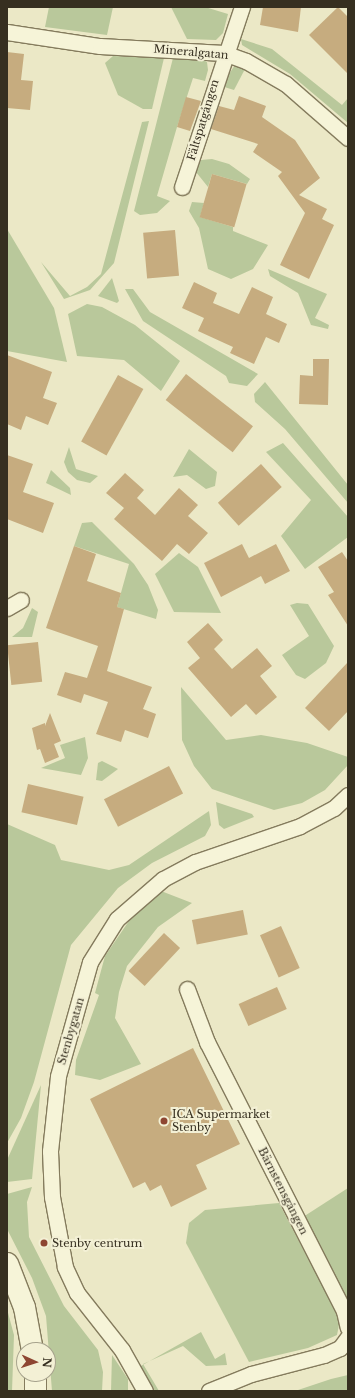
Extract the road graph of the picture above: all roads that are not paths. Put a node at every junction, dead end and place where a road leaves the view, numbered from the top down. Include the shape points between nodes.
1 (242, 7) edge
2 (7, 32) edge
3 (224, 53) junction
4 (348, 138) edge
5 (182, 187) dead end
6 (21, 600) dead end
7 (7, 608) edge
8 (348, 795) edge
9 (187, 989) dead end
10 (7, 1263) edge
11 (348, 1328) edge
12 (348, 1337) edge
13 (31, 1342) edge
14 (212, 1389) edge
15 (145, 1391) edge

1 - 3 street, Fältspatgången
2 - 3 street, Mineralgatan via 100,46
3 - 4 street, Mineralgatan via 246,61 286,84
3 - 5 street, Fältspatgången
6 - 7 street
8 - 15 street, Stenbygatan via 334,808 300,826 195,862 163,879 117,919 90,962 58,1076 50,1151 52,1197 65,1267 77,1292 122,1350
9 - 11 street, Bärnstensgången via 207,1042 340,1304
10 - 13 main road via 24,1307
12 - 14 street via 340,1348 324,1355

